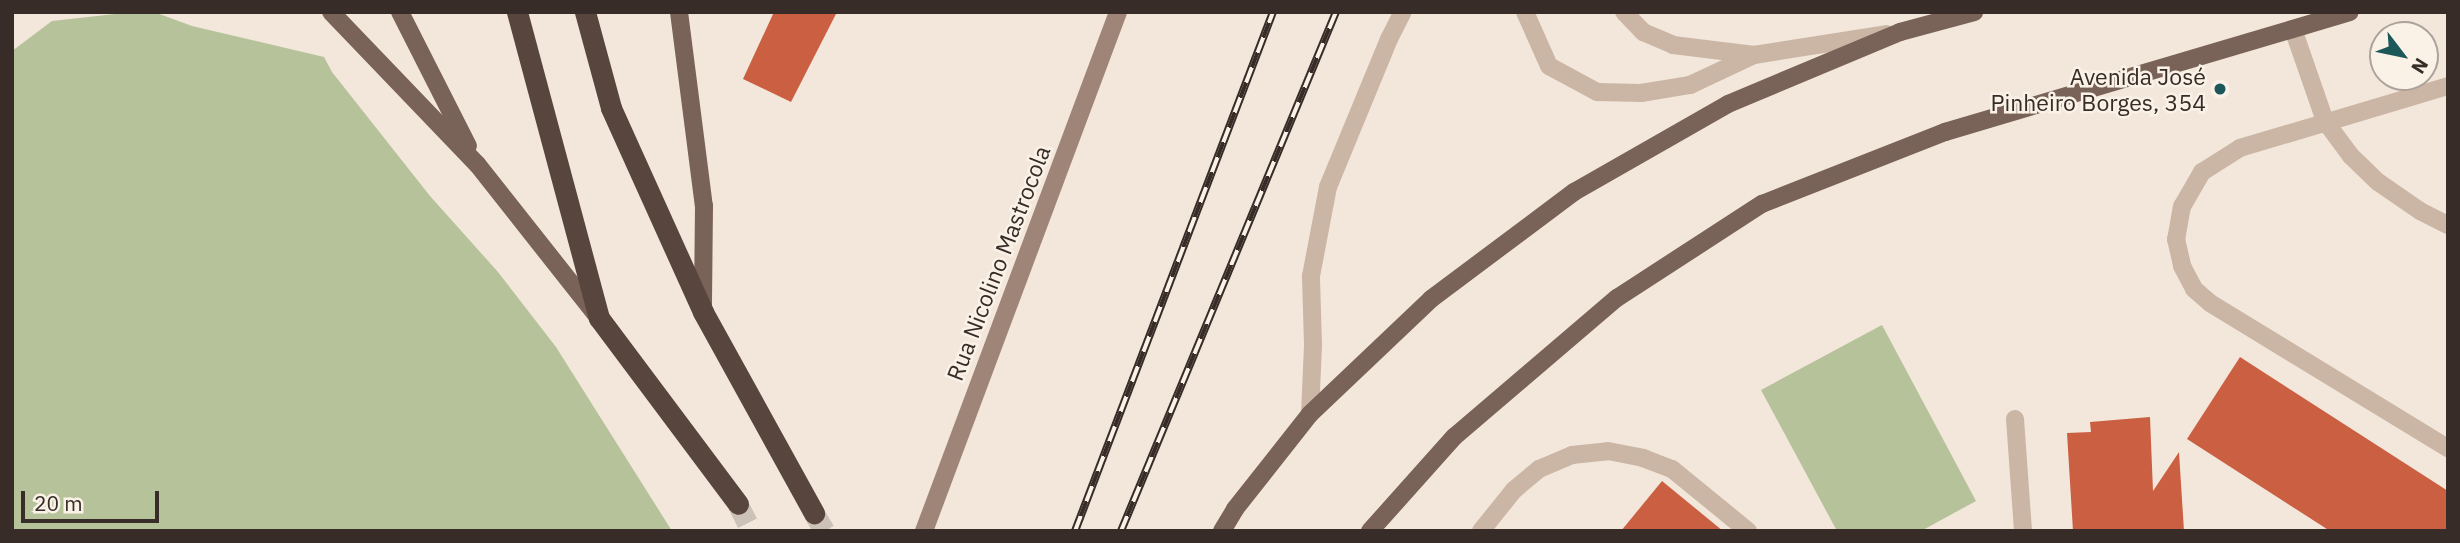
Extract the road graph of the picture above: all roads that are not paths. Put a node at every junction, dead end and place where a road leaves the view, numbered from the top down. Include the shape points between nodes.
1 (331, 12) edge
2 (400, 12) edge
3 (517, 12) edge
4 (585, 12) edge
5 (679, 12) edge
6 (1118, 12) edge
7 (1403, 12) edge
8 (1525, 12) edge
9 (1625, 12) edge
10 (1974, 12) edge
11 (2350, 12) edge
12 (2293, 29) junction
13 (1900, 32) junction
14 (1754, 55) junction
15 (2448, 86) edge
16 (2325, 121) junction
17 (477, 164) junction
18 (2448, 225) edge
19 (703, 312) junction
20 (598, 318) junction
21 (1310, 414) junction
22 (2015, 419) dead end
23 (2448, 448) edge
24 (738, 504) tunnel mouth
25 (814, 513) tunnel mouth
26 (924, 531) edge
27 (1222, 531) edge
28 (1370, 531) edge
29 (1481, 531) edge
30 (1748, 531) edge
31 (2023, 531) edge

1 - 17 main road
2 - 17 main road
3 - 20 highway
4 - 19 highway via 611,108
5 - 19 main road via 704,206
6 - 26 street, Rua Nicolino Mastrocola
7 - 21 street via 1328,187 1311,276
8 - 14 street via 1549,66 1597,92 1641,93 1689,85
9 - 14 street via 1643,32 1673,45
10 - 13 main road
11 - 12 main road
12 - 16 street
12 - 28 main road via 1945,132 1762,204 1617,298 1454,437
13 - 14 street
13 - 21 main road via 1728,104 1574,192 1432,299
15 - 16 street
16 - 18 street via 2378,182
16 - 23 street via 2240,148 2202,172 2182,206 2176,239 2182,266 2194,289 2210,303
17 - 20 main road
19 - 25 highway
20 - 24 highway
21 - 27 main road
22 - 31 street
29 - 30 street via 1514,490 1539,469 1572,455 1608,451 1672,469

